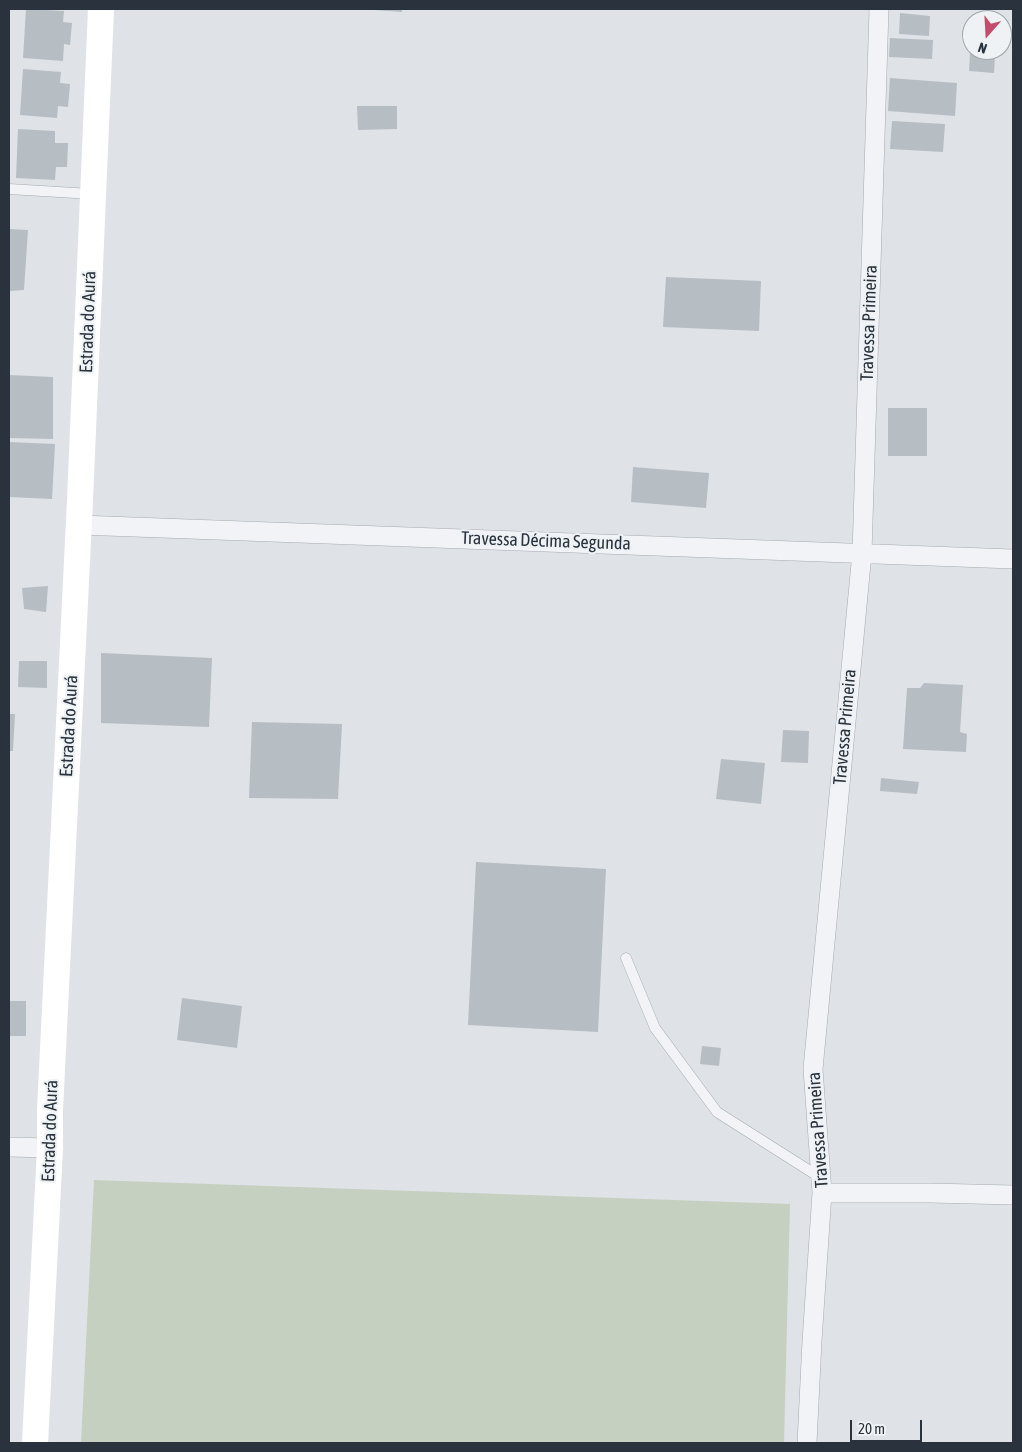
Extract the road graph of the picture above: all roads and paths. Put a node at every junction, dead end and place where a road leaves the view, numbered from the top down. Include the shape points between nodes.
1 (101, 9) edge
2 (879, 9) edge
3 (9, 190) edge
4 (93, 194) junction
5 (79, 525) junction
6 (862, 553) junction
7 (1013, 559) edge
8 (626, 958) dead end
9 (9, 1147) edge
10 (50, 1148) junction
11 (822, 1186) junction
12 (1013, 1195) edge
13 (35, 1443) edge
14 (808, 1443) edge

1 - 4 street, Estrada do Aurá
2 - 6 street, Travessa Primeira
3 - 4 lane
4 - 5 street, Estrada do Aurá
5 - 6 street, Travessa Décima Segunda
5 - 10 street, Estrada do Aurá
6 - 7 street, Travessa Décima Segunda
6 - 11 street, Travessa Primeira via 813,1069
8 - 11 lane via 655,1028 717,1112
9 - 10 street
10 - 13 street, Estrada do Aurá
11 - 12 street
11 - 14 street, Travessa Primeira

